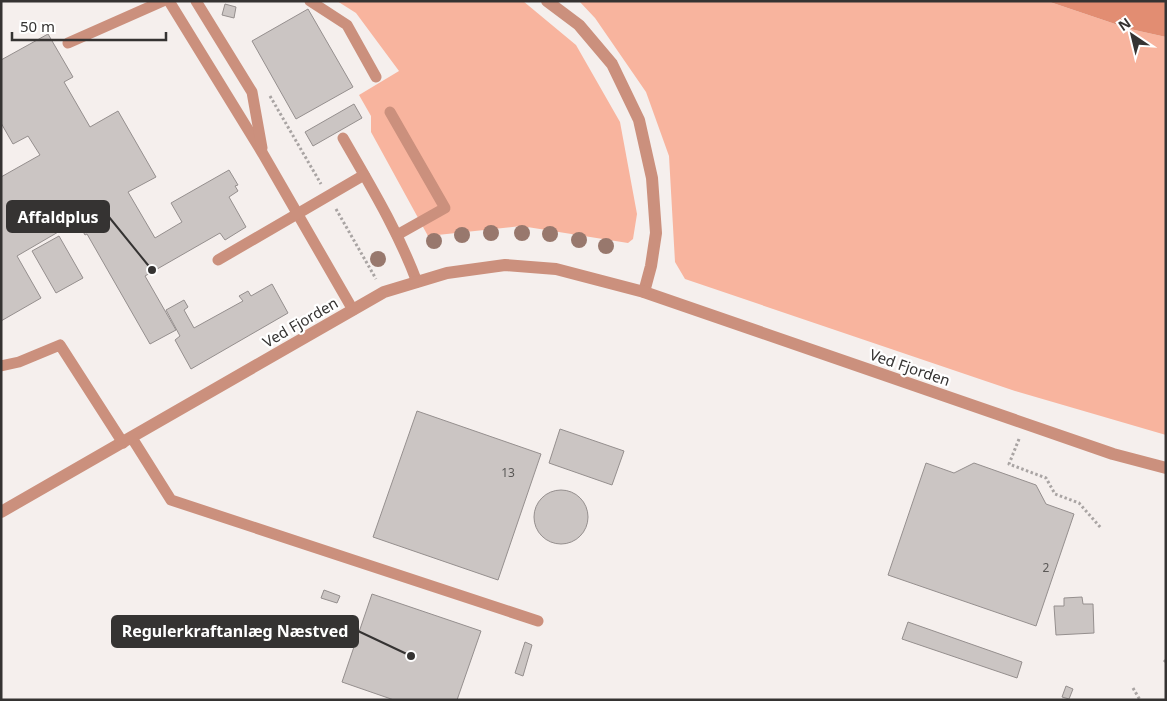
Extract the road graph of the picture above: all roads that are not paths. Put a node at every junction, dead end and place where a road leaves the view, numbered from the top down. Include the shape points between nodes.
1 (163, 1) edge
2 (168, 1) edge
3 (196, 1) edge
4 (310, 1) edge
5 (547, 1) edge
6 (68, 43) dead end
7 (376, 77) dead end
8 (390, 112) dead end
9 (343, 138) dead end
10 (263, 154) junction
11 (364, 175) junction
12 (297, 214) junction
13 (397, 235) junction
14 (218, 260) dead end
15 (417, 282) junction
16 (644, 292) junction
17 (353, 310) junction
18 (1, 366) edge
19 (128, 440) junction
20 (1166, 468) edge
21 (1, 512) edge
22 (538, 621) dead end

1 - 6 lane
2 - 10 lane
3 - 10 lane via 252,92
4 - 7 lane via 347,25
5 - 16 street via 579,25 612,64 639,120 652,178 656,234
8 - 13 lane via 446,208
9 - 11 lane
10 - 12 lane
11 - 12 lane
11 - 13 lane
12 - 14 lane
12 - 17 lane
13 - 15 lane
15 - 16 street, Ved Fjorden via 447,273 505,266 556,269
15 - 17 street, Ved Fjorden via 384,292
16 - 20 street, Ved Fjorden via 1113,454
17 - 19 street, Ved Fjorden
18 - 19 lane via 60,345
19 - 21 street, Ved Fjorden
19 - 22 lane via 171,500

